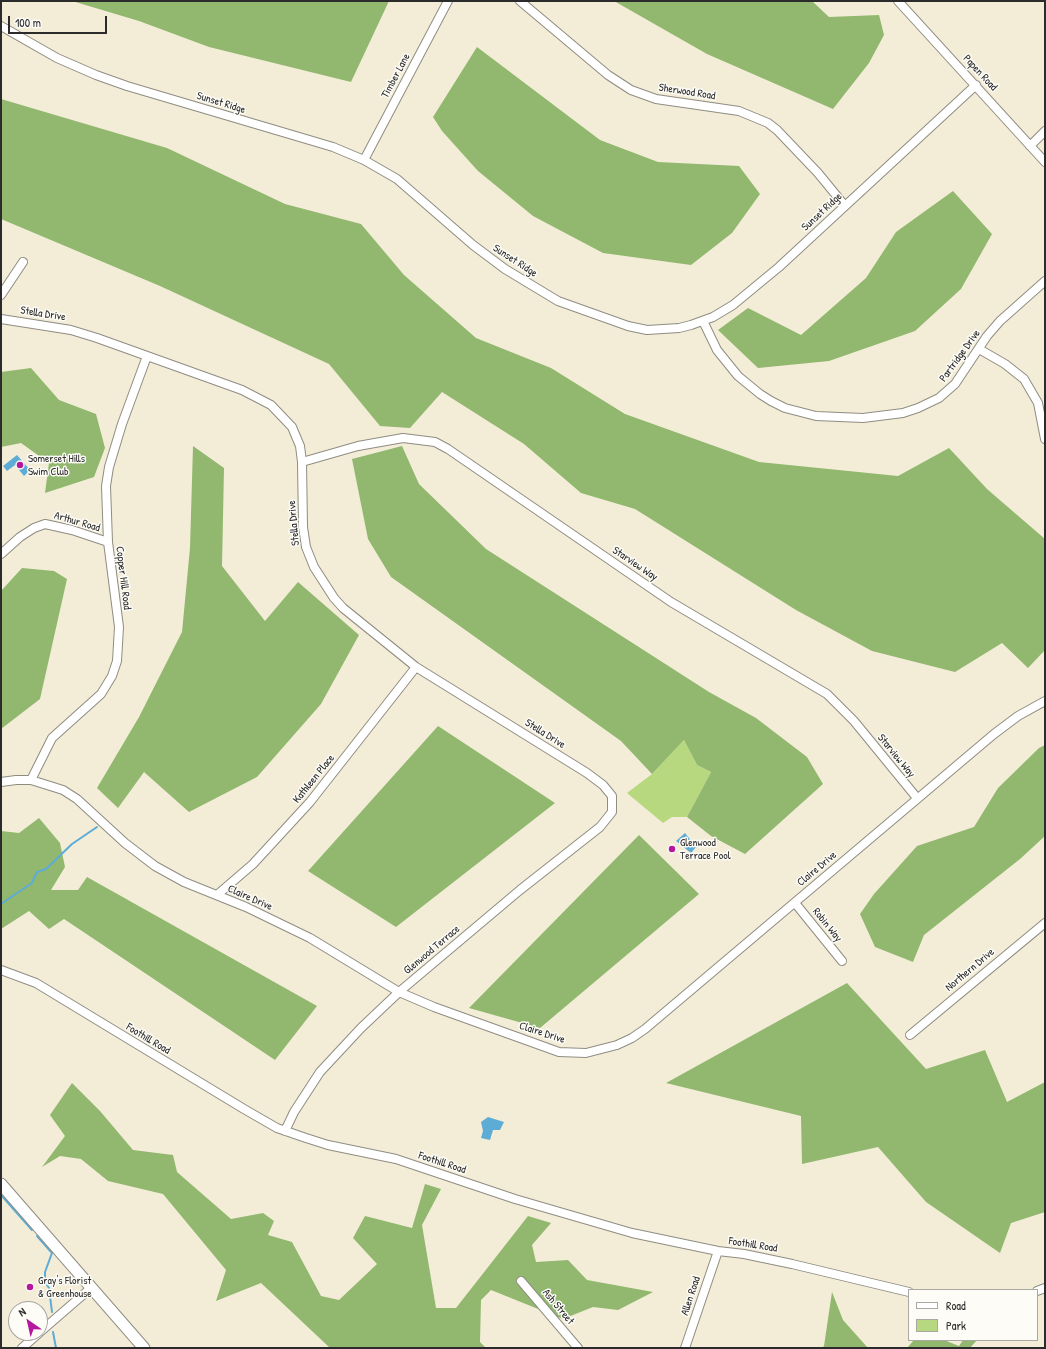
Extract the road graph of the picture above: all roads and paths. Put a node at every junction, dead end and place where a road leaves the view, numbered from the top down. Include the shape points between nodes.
1 (448, 1) edge
2 (520, 1) edge
3 (898, 1) edge
4 (1, 26) edge
5 (976, 85) junction
6 (1045, 131) edge
7 (1030, 146) junction
8 (364, 160) junction
9 (1045, 162) edge
10 (845, 206) junction
11 (23, 262) dead end
12 (1045, 281) edge
13 (1, 295) edge
14 (1, 319) edge
15 (703, 321) junction
16 (979, 349) junction
17 (147, 356) junction
18 (1045, 439) edge
19 (302, 462) junction
20 (108, 542) junction
21 (1, 554) edge
22 (416, 667) junction
23 (1045, 701) edge
24 (31, 780) junction
25 (1, 782) edge
26 (917, 798) junction
27 (613, 806) joint
28 (217, 896) junction
29 (795, 903) junction
30 (1045, 922) edge
31 (842, 961) dead end
32 (1, 970) edge
33 (400, 992) junction
34 (910, 1035) dead end
35 (284, 1131) junction
36 (1, 1184) edge
37 (718, 1251) junction
38 (521, 1281) dead end
39 (92, 1287) junction
40 (908, 1292) edge
41 (48, 1326) edge
42 (30, 1341) edge
43 (22, 1348) edge
44 (144, 1348) edge
45 (578, 1348) edge
46 (685, 1348) edge

1 - 8 street, Timber Lane
2 - 10 street, Sherwood Road via 608,75 631,90 656,99 739,111 768,123 818,172
3 - 5 street, Papen Road
4 - 8 street, Sunset Ridge via 57,58 96,75 333,147
5 - 7 street, Papen Road
5 - 10 street, Sunset Ridge
6 - 7 street
7 - 9 street, Papen Road
8 - 15 street, Sunset Ridge via 397,179 473,246 558,301 647,330 679,328
10 - 15 street, Sunset Ridge via 734,305
11 - 13 street
12 - 16 street, Partridge Drive via 1000,321
14 - 17 street, Stella Drive via 73,330
15 - 16 street, Partridge Drive via 717,350 748,384 785,408 816,416 863,418 903,413 918,408 939,398 955,384
16 - 18 street via 1024,379 1038,403
17 - 19 street, Stella Drive via 242,390 271,405 292,427 300,446
17 - 20 street, Copper Hill Road via 109,467 106,486
19 - 22 street, Stella Drive via 303,527 306,547 314,567 343,608
19 - 26 street, Starview Way via 358,446 403,438 435,442 448,449 671,602 827,694 854,721
20 - 21 street, Arthur Road via 45,524 20,537
20 - 24 street, Copper Hill Road via 119,639 117,661 112,676 101,694 52,738
22 - 27 street, Stella Drive via 603,785 612,796
22 - 28 street, Kathleen Place via 310,802 253,864
23 - 26 street, Claire Drive via 1018,716
24 - 25 street, Claire Drive
24 - 28 street, Claire Drive via 63,790 155,866
26 - 29 street, Claire Drive
27 - 33 street, Glenwood Terrace via 612,812 600,827 520,890
28 - 33 street, Claire Drive via 310,938
29 - 31 street, Robin Way
29 - 33 street, Claire Drive via 645,1029 627,1041 595,1052 559,1052 434,1007
30 - 34 street, Northern Drive
32 - 35 street, Foothill Road via 36,983
33 - 35 street, Glenwood Terrace via 330,1060
35 - 37 street, Foothill Road via 328,1145 396,1159 515,1199 632,1233
36 - 39 highway
37 - 40 street, Foothill Road via 792,1264
37 - 46 street, Allen Road
38 - 45 street, Ash Street
39 - 41 street
39 - 44 highway
42 - 43 street

